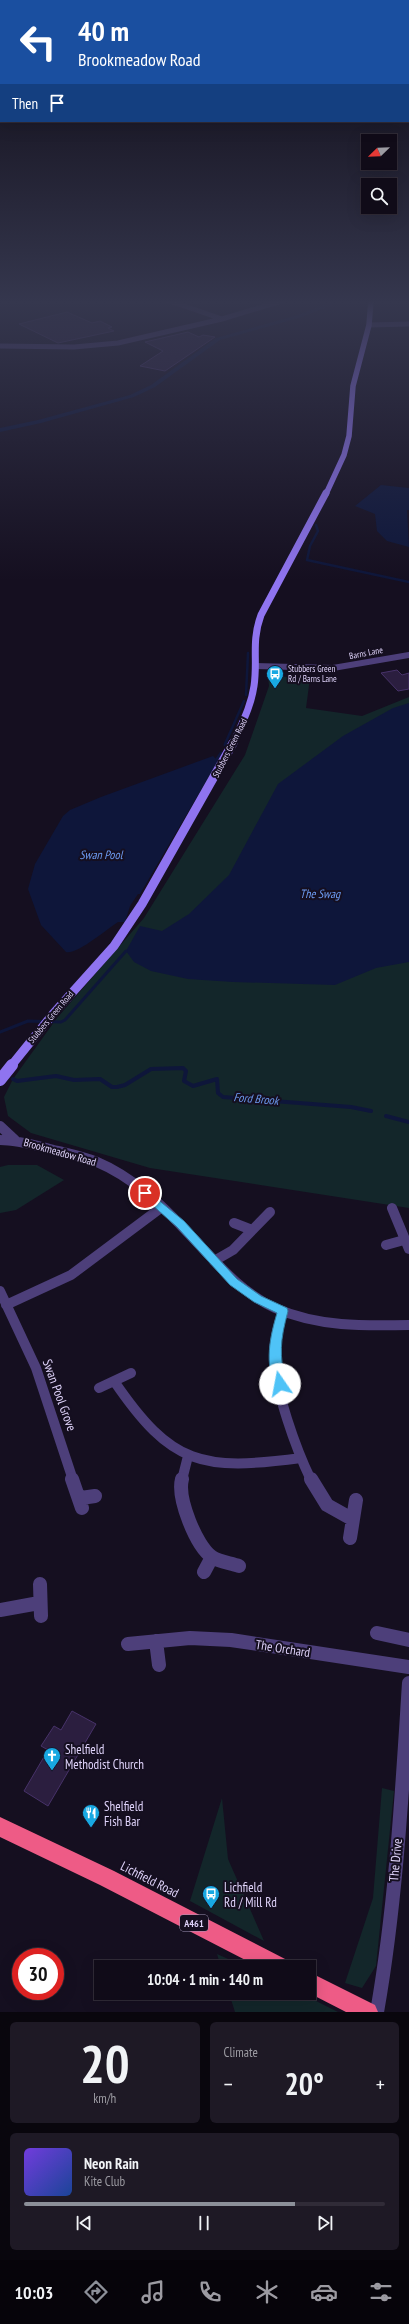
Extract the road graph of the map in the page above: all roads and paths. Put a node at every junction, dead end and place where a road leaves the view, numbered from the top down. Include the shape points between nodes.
1 (352, 394) edge
2 (409, 655) edge
3 (255, 666) junction
4 (0, 1080) edge
5 (0, 1126) edge
6 (0, 1140) edge
7 (15, 1140) junction
8 (162, 1207) junction
9 (392, 1208) dead end
10 (270, 1212) dead end
11 (234, 1224) dead end
12 (252, 1230) junction
13 (386, 1244) dead end
14 (407, 1244) edge
15 (214, 1261) junction
16 (0, 1291) edge
17 (6, 1305) junction
18 (283, 1311) junction
19 (409, 1325) edge
20 (131, 1373) dead end
21 (114, 1380) junction
22 (99, 1388) dead end
23 (188, 1456) junction
24 (301, 1458) junction
25 (95, 1496) dead end
26 (356, 1500) dead end
27 (352, 1519) junction
28 (350, 1538) dead end
29 (212, 1556) junction
30 (239, 1566) dead end
31 (204, 1572) dead end
32 (40, 1584) dead end
33 (39, 1603) junction
34 (0, 1610) edge
35 (41, 1616) dead end
36 (377, 1633) dead end
37 (409, 1640) edge
38 (156, 1641) junction
39 (128, 1644) dead end
40 (159, 1665) dead end
41 (409, 1667) edge
42 (409, 1683) edge
43 (0, 1827) edge
44 (266, 1960) edge
45 (316, 1986) edge
46 (368, 2012) edge
47 (377, 2012) edge

1 - 3 street, Stubbers Green Road via 349,436 344,455 260,615 255,632
2 - 3 street, Barns Lane via 328,668
3 - 4 street, Stubbers Green Road via 254,684 243,722 230,750 142,904 114,946 53,1014
5 - 7 street, Brookmeadow Road
6 - 7 street, Brookmeadow Road
7 - 8 street, Brookmeadow Road via 104,1165
8 - 15 street, Brookmeadow Road
8 - 17 street via 82,1268
9 - 14 street
10 - 12 street
11 - 12 street
12 - 15 street via 234,1250
13 - 14 street
15 - 18 street, Brookmeadow Road via 234,1282 257,1299
16 - 17 street, Swan Pool Grove
17 - 25 street, Swan Pool Grove via 36,1368 81,1503
18 - 19 street, Brookmeadow Road via 333,1325
18 - 24 street via 276,1334 274,1358
20 - 21 street
21 - 22 street
21 - 23 street via 144,1424 175,1451
23 - 24 street via 223,1465 255,1465
23 - 29 street via 181,1482 183,1509
24 - 27 street via 323,1501 332,1510
26 - 27 street
27 - 28 street
29 - 30 street
29 - 31 street
32 - 33 street
33 - 34 street
33 - 35 street
36 - 37 street
38 - 39 street, The Orchard
38 - 40 street
38 - 41 street, The Orchard via 190,1638 231,1640
42 - 47 street, The Drive via 403,1778 384,1972
43 - 44 highway, Lichfield Road / A461 via 107,1878
45 - 46 highway

